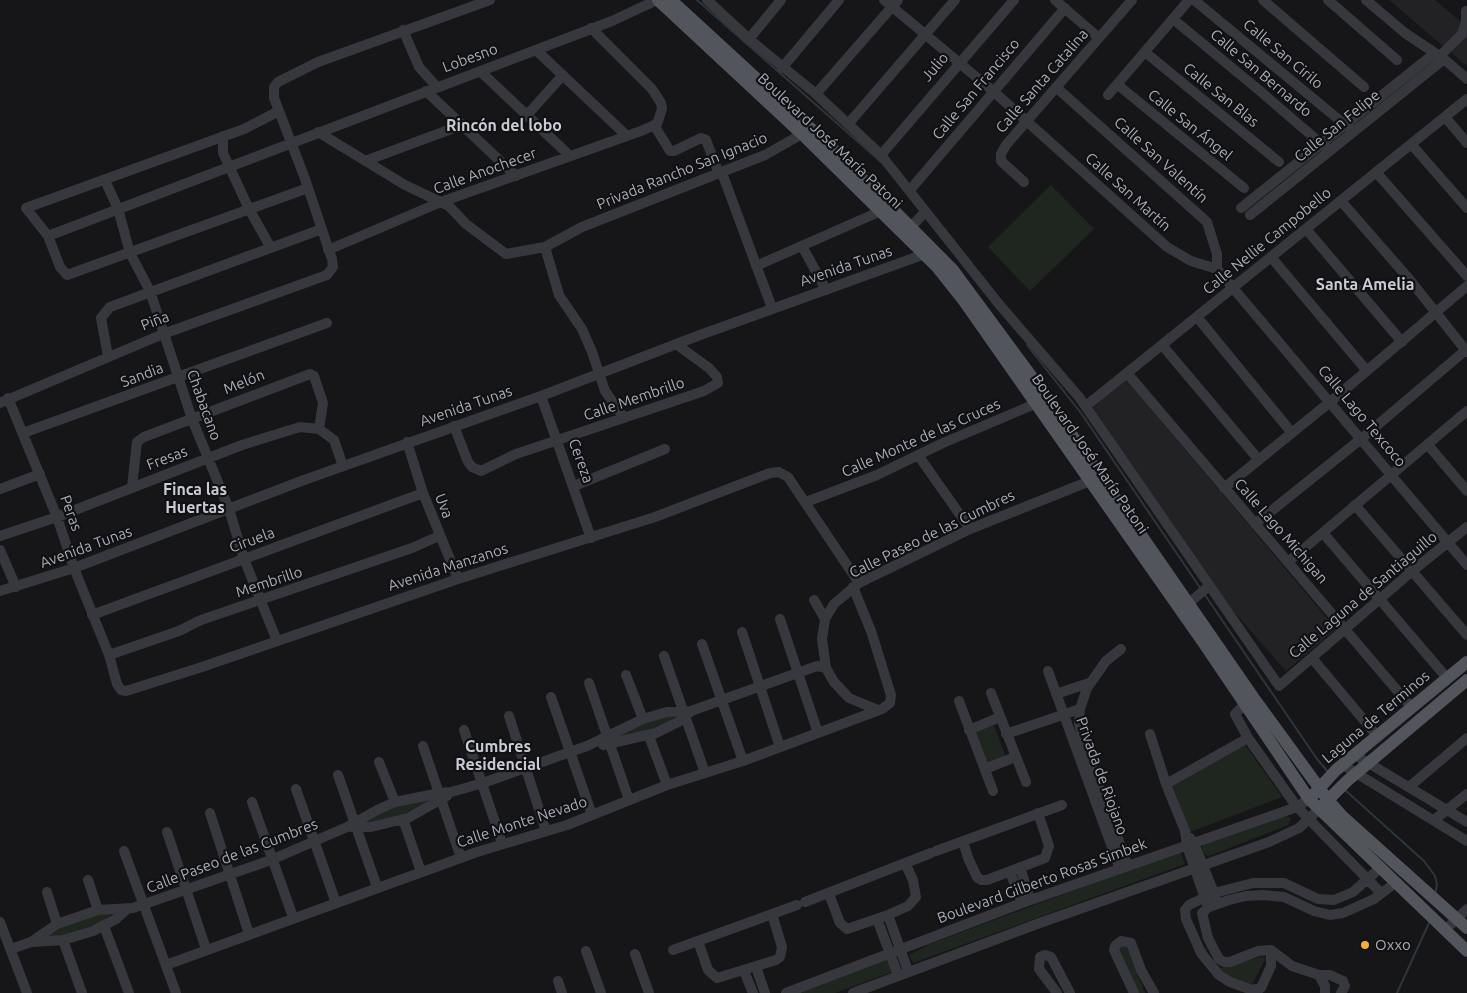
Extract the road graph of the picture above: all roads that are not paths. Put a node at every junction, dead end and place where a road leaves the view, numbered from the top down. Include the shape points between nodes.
1 (490, 0) edge
2 (657, 0) edge
3 (671, 0) edge
4 (706, 0) edge
5 (781, 0) edge
6 (839, 0) edge
7 (884, 0) edge
8 (955, 0) edge
9 (1014, 0) edge
10 (1055, 0) edge
11 (1189, 0) edge
12 (1194, 0) edge
13 (1263, 0) edge
14 (1328, 0) edge
15 (1366, 0) edge
16 (1128, 1) edge
17 (895, 4) edge
18 (1065, 8) junction
19 (1467, 9) edge
20 (1173, 19) junction
21 (591, 28) junction
22 (403, 30) junction
23 (926, 35) junction
24 (1099, 38) junction
25 (749, 39) junction
26 (536, 50) junction
27 (1145, 52) junction
28 (1440, 56) junction
29 (1397, 60) dead end
30 (958, 62) junction
31 (782, 68) junction
32 (480, 71) junction
33 (563, 76) junction
34 (1467, 79) edge
35 (1118, 85) junction
36 (437, 87) junction
37 (1364, 87) dead end
38 (1057, 88) junction
39 (426, 91) junction
40 (993, 91) junction
41 (816, 94) junction
42 (1108, 95) dead end
43 (1467, 99) edge
44 (279, 111) junction
45 (527, 115) junction
46 (1445, 117) junction
47 (1027, 122) junction
48 (849, 123) junction
49 (462, 125) junction
50 (654, 125) junction
51 (1345, 125) junction
52 (318, 132) junction
53 (807, 132) junction
54 (1353, 132) junction
55 (223, 136) junction
56 (627, 136) junction
57 (292, 143) junction
58 (1467, 143) edge
59 (1321, 144) junction
60 (1411, 144) junction
61 (1329, 152) junction
62 (881, 154) junction
63 (570, 156) junction
64 (836, 160) junction
65 (365, 161) junction
66 (1279, 162) dead end
67 (230, 168) junction
68 (1376, 172) junction
69 (720, 173) junction
70 (516, 176) junction
71 (105, 180) junction
72 (1024, 182) dead end
73 (308, 188) junction
74 (1244, 188) dead end
75 (910, 190) junction
76 (1341, 201) junction
77 (441, 202) junction
78 (1241, 208) dead end
79 (1467, 208) edge
80 (118, 209) junction
81 (249, 209) junction
82 (880, 211) junction
83 (1250, 215) dead end
84 (919, 218) junction
85 (322, 229) junction
86 (1306, 229) junction
87 (48, 236) junction
88 (802, 246) junction
89 (545, 247) junction
90 (271, 248) junction
91 (328, 250) junction
92 (130, 253) junction
93 (925, 254) junction
94 (1271, 257) junction
95 (756, 266) junction
96 (1217, 269) junction
97 (1467, 276) edge
98 (1467, 286) edge
99 (1233, 288) junction
100 (826, 290) junction
101 (150, 291) junction
102 (772, 308) junction
103 (1436, 312) junction
104 (1196, 317) junction
105 (1004, 319) junction
106 (327, 324) dead end
107 (163, 334) junction
108 (1402, 342) junction
109 (676, 344) junction
110 (1162, 345) junction
111 (1466, 350) edge
112 (108, 356) junction
113 (1367, 371) junction
114 (1127, 373) junction
115 (599, 374) junction
116 (178, 378) junction
117 (541, 396) junction
118 (1047, 399) junction
119 (4, 400) edge
120 (1330, 402) junction
121 (1035, 404) junction
122 (1086, 406) junction
123 (1467, 412) edge
124 (624, 418) junction
125 (192, 419) junction
126 (454, 426) junction
127 (319, 428) junction
128 (22, 433) junction
129 (1292, 433) junction
130 (1361, 439) junction
131 (558, 441) junction
132 (407, 442) junction
133 (1428, 445) junction
134 (665, 449) dead end
135 (918, 454) junction
136 (208, 458) junction
137 (1258, 460) junction
138 (343, 466) junction
139 (40, 474) junction
140 (1392, 475) junction
141 (1095, 479) junction
142 (574, 486) junction
143 (132, 488) junction
144 (1224, 488) junction
145 (0, 489) edge
146 (1467, 491) edge
147 (423, 493) junction
148 (806, 502) junction
149 (1355, 505) junction
150 (229, 509) junction
151 (57, 517) junction
152 (1255, 524) junction
153 (1467, 527) edge
154 (970, 529) junction
155 (1323, 533) junction
156 (0, 536) edge
157 (439, 536) junction
158 (591, 538) junction
159 (1448, 542) junction
160 (0, 550) edge
161 (244, 559) junction
162 (1288, 562) junction
163 (1467, 565) edge
164 (74, 568) junction
165 (1411, 572) junction
166 (458, 579) junction
167 (856, 585) junction
168 (16, 587) junction
169 (0, 590) edge
170 (1205, 590) junction
171 (260, 600) junction
172 (814, 600) dead end
173 (1380, 600) junction
174 (1189, 603) junction
175 (92, 615) junction
176 (780, 619) dead end
177 (825, 619) junction
178 (1346, 629) junction
179 (742, 632) dead end
180 (1467, 635) edge
181 (277, 641) junction
182 (702, 644) dead end
183 (1121, 649) dead end
184 (109, 655) junction
185 (664, 656) dead end
186 (1312, 658) junction
187 (1467, 662) edge
188 (822, 665) junction
189 (1048, 671) dead end
190 (797, 673) junction
191 (626, 675) dead end
192 (1447, 678) junction
193 (1467, 680) edge
194 (589, 683) dead end
195 (1089, 683) junction
196 (759, 687) junction
197 (126, 691) joint
198 (991, 693) dead end
199 (1056, 694) junction
200 (551, 696) dead end
201 (849, 698) junction
202 (721, 700) junction
203 (959, 701) dead end
204 (1249, 701) junction
205 (882, 708) junction
206 (1412, 708) junction
207 (1080, 709) junction
208 (687, 712) junction
209 (1062, 714) junction
210 (509, 716) dead end
211 (1000, 717) junction
212 (856, 718) junction
213 (643, 719) junction
214 (464, 730) dead end
215 (969, 730) junction
216 (818, 733) junction
217 (1006, 734) junction
218 (1150, 734) dead end
219 (649, 736) junction
220 (1378, 737) junction
221 (1248, 738) junction
222 (1467, 738) edge
223 (607, 740) junction
224 (423, 746) dead end
225 (780, 747) junction
226 (570, 752) junction
227 (1355, 755) junction
228 (1015, 757) junction
229 (743, 761) junction
230 (379, 762) dead end
231 (1368, 763) junction
232 (525, 768) junction
233 (1340, 768) junction
234 (985, 769) junction
235 (705, 772) junction
236 (338, 775) dead end
237 (1351, 778) junction
238 (1026, 782) dead end
239 (483, 783) junction
240 (1093, 783) junction
241 (1166, 784) junction
242 (667, 785) junction
243 (1323, 785) junction
244 (1409, 787) junction
245 (296, 789) dead end
246 (993, 791) dead end
247 (1467, 794) edge
248 (441, 796) junction
249 (1309, 799) junction
250 (629, 800) junction
251 (252, 802) dead end
252 (395, 802) junction
253 (1062, 804) dead end
254 (1323, 805) junction
255 (1297, 807) junction
256 (1448, 810) junction
257 (210, 813) dead end
258 (1038, 813) junction
259 (592, 815) junction
260 (403, 819) junction
261 (1309, 820) junction
262 (1434, 820) junction
263 (1467, 822) edge
264 (352, 826) junction
265 (546, 831) junction
266 (167, 832) dead end
267 (316, 841) junction
268 (963, 841) junction
269 (1467, 841) edge
270 (502, 843) junction
271 (1191, 845) junction
272 (124, 851) dead end
273 (461, 858) junction
274 (271, 860) junction
275 (905, 863) junction
276 (1124, 867) junction
277 (1200, 868) junction
278 (1380, 868) junction
279 (1015, 869) junction
280 (421, 872) junction
281 (229, 875) junction
282 (88, 880) dead end
283 (1368, 880) junction
284 (1395, 882) junction
285 (377, 887) junction
286 (185, 890) junction
287 (47, 892) dead end
288 (1382, 893) junction
289 (829, 894) junction
290 (1212, 900) junction
291 (1026, 902) junction
292 (336, 903) junction
293 (142, 906) junction
294 (1467, 909) edge
295 (98, 910) junction
296 (126, 910) junction
297 (772, 914) junction
298 (888, 915) junction
299 (293, 917) junction
300 (877, 918) junction
301 (1456, 918) junction
302 (0, 922) edge
303 (57, 924) junction
304 (104, 926) junction
305 (1442, 927) junction
306 (1467, 928) edge
307 (249, 934) junction
308 (1208, 938) junction
309 (63, 940) junction
310 (698, 941) junction
311 (31, 942) junction
312 (1196, 943) junction
313 (11, 949) junction
314 (206, 949) junction
315 (673, 950) dead end
316 (895, 950) junction
317 (1271, 950) junction
318 (586, 951) dead end
319 (1467, 951) edge
320 (635, 954) dead end
321 (1288, 963) junction
322 (166, 965) junction
323 (1271, 966) junction
324 (756, 967) junction
325 (744, 970) junction
326 (904, 973) junction
327 (1319, 974) junction
328 (558, 980) dead end
329 (27, 993) edge
330 (82, 993) edge
331 (129, 993) edge
332 (176, 993) edge
333 (562, 993) edge
334 (601, 993) edge
335 (649, 993) edge
336 (753, 993) edge
337 (765, 993) edge
338 (786, 993) edge
339 (853, 993) edge
340 (1057, 993) edge
341 (1070, 993) edge
342 (1134, 993) edge
343 (1154, 993) edge
344 (1325, 993) edge
345 (1341, 993) edge

1 - 22 street
2 - 21 street, Lobesno
2 - 53 main road, Boulevard José María Patoni
3 - 53 main road, Boulevard José María Patoni
4 - 25 street
5 - 25 street
6 - 31 street
7 - 17 street
8 - 23 street
9 - 30 street, Julio
10 - 18 street
11 - 20 street
12 - 51 street, Calle San Cirilo
13 - 37 street
14 - 29 street
15 - 28 street via 1405,33
16 - 24 street, Calle Santa Catalina
17 - 23 street
17 - 41 street
18 - 24 street
18 - 40 street, Calle San Francisco
19 - 28 street via 1462,34
20 - 27 street
20 - 59 street, Calle San Bernardo
21 - 26 street, Lobesno
21 - 50 street via 659,98 662,115
22 - 36 street via 419,67
22 - 44 street via 318,62 278,82 273,90
23 - 30 street
23 - 48 street
24 - 38 street, Calle Santa Catalina
25 - 31 street
26 - 32 street, Lobesno
26 - 33 street
27 - 35 street
27 - 66 street, Calle San Blas
28 - 34 street
28 - 51 street, Calle San Felipe
28 - 54 street, Calle San Felipe
30 - 40 street
30 - 62 street, Julio
31 - 41 street
32 - 36 street, Lobesno
32 - 45 street
33 - 45 street
33 - 56 street
35 - 42 street
35 - 74 street, Calle San Ángel
36 - 39 street, Lobesno
38 - 47 street, Calle Santa Catalina
38 - 96 street, Calle San Valentín via 1207,222 1217,254
39 - 49 street
39 - 52 street, Lobesno
40 - 47 street
40 - 75 street, Calle San Francisco
41 - 48 street
43 - 46 street, Calle Nellie Campobello
44 - 55 street via 266,120
44 - 57 street
45 - 63 street
46 - 58 street
46 - 60 street, Calle Nellie Campobello
47 - 72 street, Calle Santa Catalina via 1006,145 1001,157 1003,164
47 - 96 street, Calle San Martín via 1167,247 1191,261
48 - 62 street
49 - 65 street
49 - 70 street
50 - 56 street, Calle Anochecer
50 - 69 street via 670,151 701,138 706,140
51 - 54 street, Calle San Cirilo
51 - 59 street, Calle San Felipe
52 - 57 street, Lobesno
52 - 65 street
53 - 64 main road, Boulevard José María Patoni
53 - 69 street, Privada Rancho San Ignacio
54 - 61 street, Calle San Felipe
55 - 67 street via 222,150
55 - 71 street
56 - 63 street, Calle Anochecer
57 - 67 street, Lobesno
57 - 73 street
59 - 61 street, Calle San Bernardo
59 - 78 street, Calle San Felipe
60 - 68 street, Calle Nellie Campobello
60 - 79 street
61 - 83 street, Calle San Felipe
62 - 75 street
63 - 70 street, Calle Anochecer
64 - 82 main road, Boulevard José María Patoni
64 - 84 main road, Boulevard José María Patoni
65 - 77 street
67 - 80 street, Lobesno
67 - 81 street
68 - 76 street, Calle Nellie Campobello
68 - 97 street
69 - 89 street, Privada Rancho San Ignacio via 561,237
69 - 95 street
70 - 77 street, Calle Anochecer
71 - 80 street, Chabacano
71 - 87 street via 26,208
73 - 81 street
73 - 85 street
75 - 84 street
76 - 86 street, Calle Nellie Campobello
76 - 103 street
77 - 89 street via 506,254
77 - 91 street, Calle Anochecer
80 - 87 street, Lobesno
80 - 92 street, Chabacano
81 - 90 street
81 - 92 street
82 - 88 street
82 - 93 main road, Boulevard José María Patoni
84 - 105 street
84 - 105 main road, Boulevard José María Patoni via 953,270
85 - 90 street
85 - 91 street
86 - 94 street, Calle Nellie Campobello
86 - 108 street
87 - 92 street via 64,274
88 - 95 street
88 - 100 street
89 - 115 street via 559,295 582,329
90 - 101 street
91 - 107 street, Piña via 333,267 327,275
92 - 101 street, Chabacano
93 - 100 street, Avenida Tunas
93 - 121 main road, Boulevard José María Patoni via 964,301
94 - 99 street, Calle Nellie Campobello
94 - 113 street
95 - 102 street
96 - 99 street, Calle Lago Texcoco
98 - 103 street
99 - 104 street, Calle Nellie Campobello
99 - 120 street, Calle Lago Texcoco
100 - 102 street, Avenida Tunas
101 - 107 street, Chabacano
101 - 112 street via 110,307 101,318
102 - 109 street, Avenida Tunas
103 - 108 street
103 - 111 street
104 - 110 street, Calle Nellie Campobello
104 - 129 street
105 - 118 main road, Boulevard José María Patoni
105 - 122 street
106 - 116 street, Sandia
107 - 112 street, Piña
107 - 116 street, Chabacano
108 - 113 street
109 - 115 street, Avenida Tunas
109 - 124 street, Calle Membrillo via 709,368 718,383 704,391
110 - 114 street, Calle Nellie Campobello
110 - 137 street
111 - 130 street
112 - 119 street, Piña
113 - 120 street
114 - 122 street, Calle Nellie Campobello
114 - 144 street, Calle Lago Michigan
115 - 117 street, Avenida Tunas
115 - 124 street via 605,391
116 - 125 street, Chabacano
116 - 128 street, Sandia
117 - 126 street, Avenida Tunas
117 - 131 street, Cereza
118 - 121 street, Calle Monte de las Cruces
118 - 141 main road, Boulevard José María Patoni
119 - 128 street, Peras
120 - 129 street
120 - 130 street, Calle Lago Texcoco
121 - 135 street, Calle Monte de las Cruces
121 - 141 main road, Boulevard José María Patoni
122 - 170 street
123 - 133 street
124 - 131 street, Calle Membrillo
125 - 127 street, Melón via 307,374 314,376 323,403
125 - 136 street, Chabacano
125 - 143 street, Melón via 152,432 137,442
126 - 131 street via 468,462 481,471 516,454
126 - 132 street, Avenida Tunas
127 - 136 street, Fresas via 300,427
127 - 138 street via 334,440
128 - 139 street, Peras
129 - 137 street
130 - 140 street, Calle Lago Texcoco
130 - 152 street
131 - 142 street, Cereza
132 - 138 street, Avenida Tunas
132 - 147 street, Uva
133 - 140 street
133 - 146 street
134 - 142 street
135 - 148 street, Calle Monte de las Cruces
135 - 154 street
136 - 143 street, Fresas
136 - 150 street, Chabacano
137 - 144 street
138 - 150 street, Avenida Tunas
139 - 145 street
139 - 151 street, Peras
140 - 149 street
140 - 159 street, Calle Lago Texcoco
141 - 154 street, Calle Paseo de las Cumbres
141 - 174 main road, Boulevard José María Patoni
141 - 204 main road, Boulevard José María Patoni via 1203,642
142 - 158 street, Cereza
143 - 151 street, Fresas
144 - 152 street, Calle Lago Michigan
147 - 157 street, Uva
147 - 161 street, Ciruela
148 - 158 street, Avenida Manzanos via 788,477 779,472
148 - 167 street
149 - 155 street
149 - 165 street
150 - 161 street, Chabacano
150 - 164 street, Avenida Tunas
151 - 156 street, Fresas
151 - 164 street, Peras
152 - 162 street, Calle Lago Michigan
153 - 159 street, Calle Laguna de Santiaguillo
154 - 167 street, Calle Paseo de las Cumbres
155 - 162 street
155 - 173 street
157 - 166 street, Uva
157 - 171 street, Membrillo
158 - 166 street, Avenida Manzanos
159 - 163 street, Calle Lago Texcoco
159 - 165 street, Calle Laguna de Santiaguillo
160 - 168 street
161 - 171 street, Chabacano
161 - 175 street, Ciruela
162 - 178 street, Calle Lago Michigan
164 - 168 street, Avenida Tunas
164 - 175 street, Peras
165 - 173 street, Calle Laguna de Santiaguillo
165 - 180 street
166 - 181 street, Avenida Manzanos
167 - 177 street, Calle Paseo de las Cumbres via 834,604
167 - 205 street via 891,695 890,703
168 - 169 street, Avenida Tunas
170 - 174 street
170 - 186 street, Calle Laguna de Santiaguillo via 1280,686
171 - 181 street, Chabacano
171 - 184 street, Membrillo
172 - 177 street
173 - 178 street, Calle Laguna de Santiaguillo
173 - 192 street
174 - 204 main road, Boulevard José María Patoni
175 - 184 street, Peras
176 - 190 street
177 - 188 street
178 - 186 street, Calle Laguna de Santiaguillo
178 - 206 street, Calle Lago Michigan
179 - 196 street
181 - 197 street, Avenida Manzanos
182 - 202 street
183 - 195 street, Privada de Riojano via 1106,661
184 - 197 street, Peras via 117,684
185 - 208 street
186 - 220 street
187 - 192 main road, Laguna de Terminos
188 - 190 street, Calle Paseo de las Cumbres
188 - 201 street
189 - 199 street, Privada de Riojano
190 - 196 street, Calle Paseo de las Cumbres
190 - 216 street
191 - 213 street
192 - 206 main road, Laguna de Terminos
193 - 231 main road
194 - 223 street
195 - 199 street
195 - 207 street, Privada de Riojano
196 - 202 street, Calle Paseo de las Cumbres
196 - 225 street
198 - 211 street
199 - 209 street, Privada de Riojano
200 - 226 street
201 - 205 street
201 - 212 street
202 - 208 street, Calle Paseo de las Cumbres
202 - 229 street
203 - 215 street
204 - 221 street via 1235,714
204 - 243 main road, Boulevard José María Patoni
204 - 249 main road, Boulevard José María Patoni
205 - 212 street, Calle Monte Nevado
206 - 220 main road, Laguna de Terminos
207 - 209 street
207 - 240 street, Privada de Riojano via 1081,737
208 - 213 street, Calle Paseo de las Cumbres
208 - 219 street, Calle Paseo de las Cumbres via 674,725
208 - 235 street
209 - 217 street
209 - 240 street, Privada de Riojano
210 - 232 street
211 - 215 street
211 - 217 street
212 - 216 street, Calle Monte Nevado
213 - 223 street, Calle Paseo de las Cumbres
214 - 239 street
215 - 234 street
216 - 225 street, Calle Monte Nevado
217 - 228 street
218 - 241 street
219 - 223 street, Calle Paseo de las Cumbres
219 - 242 street
220 - 227 main road, Laguna de Terminos
221 - 241 street
221 - 255 street
222 - 244 street
223 - 226 street, Calle Paseo de las Cumbres
223 - 250 street
224 - 248 street
225 - 229 street, Calle Monte Nevado
226 - 232 street, Calle Paseo de las Cumbres
226 - 259 street
227 - 231 street
227 - 233 main road, Laguna de Terminos
228 - 234 street
228 - 238 street
229 - 235 street, Calle Monte Nevado
230 - 252 street
231 - 237 main road
231 - 244 street
232 - 239 street, Calle Paseo de las Cumbres
232 - 265 street
233 - 237 street
233 - 243 main road, Laguna de Terminos
234 - 246 street
235 - 242 street, Calle Monte Nevado
236 - 264 street
237 - 254 main road
237 - 262 street
239 - 248 street, Calle Paseo de las Cumbres
239 - 270 street
240 - 276 street, Privada de Riojano
241 - 271 street
242 - 250 street, Calle Monte Nevado
243 - 249 main road, Laguna de Terminos
243 - 254 main road, Boulevard José María Patoni
244 - 256 street
245 - 267 street
247 - 256 street
248 - 252 street, Calle Paseo de las Cumbres
248 - 260 street, Calle Paseo de las Cumbres
248 - 273 street
249 - 254 main road, Boulevard José María Patoni
249 - 255 street, Boulevard Gilberto Rosas Simbek
250 - 259 street, Calle Monte Nevado
251 - 274 street
252 - 264 street, Calle Paseo de las Cumbres
253 - 258 street
254 - 261 street
254 - 278 main road, Boulevard José María Patoni
254 - 301 main road, Boulevard José María Patoni via 1342,816
255 - 261 street
255 - 271 street, Boulevard Gilberto Rosas Simbek
256 - 262 street
256 - 263 street
257 - 281 street
258 - 268 street
258 - 279 street via 1049,846 1048,853 1045,858
259 - 265 street, Calle Monte Nevado
260 - 264 street, Calle Paseo de las Cumbres via 372,827
260 - 280 street
261 - 277 street via 1292,832
261 - 283 street
262 - 269 street
264 - 267 street, Calle Paseo de las Cumbres
264 - 285 street
265 - 270 street, Calle Monte Nevado
266 - 286 street
267 - 274 street, Calle Paseo de las Cumbres
267 - 292 street
268 - 275 street
268 - 279 street via 968,858 981,880
270 - 273 street, Calle Monte Nevado
271 - 276 street, Boulevard Gilberto Rosas Simbek
271 - 277 street
272 - 293 street
273 - 280 street, Calle Monte Nevado
274 - 281 street, Calle Paseo de las Cumbres
274 - 299 street
275 - 289 street
275 - 298 street via 916,897 908,906
276 - 291 street, Boulevard Gilberto Rosas Simbek
277 - 290 street
277 - 326 street
278 - 283 street
278 - 284 main road, Boulevard José María Patoni
279 - 291 street
280 - 285 street, Calle Monte Nevado
281 - 286 street, Calle Paseo de las Cumbres
281 - 307 street
282 - 295 street
283 - 288 street
283 - 290 street via 1353,892 1334,900 1318,899 1284,883 1269,882 1241,885
284 - 288 street
284 - 305 main road, Boulevard José María Patoni
285 - 292 street, Calle Monte Nevado
286 - 293 street, Calle Paseo de las Cumbres
286 - 314 street
287 - 303 street
288 - 290 street via 1358,908 1330,915 1314,912 1284,898 1263,895
289 - 297 street
289 - 300 street via 843,927 852,928
290 - 308 street via 1202,917
290 - 312 street via 1189,905 1184,913
291 - 316 street, Boulevard Gilberto Rosas Simbek
292 - 299 street, Calle Monte Nevado
293 - 296 street, Calle Paseo de las Cumbres
293 - 322 street
294 - 301 street
295 - 296 street, Calle Paseo de las Cumbres
295 - 303 street, Calle Paseo de las Cumbres
296 - 304 street, Calle Paseo de las Cumbres
297 - 310 street
297 - 324 street via 782,952 776,960
298 - 300 street
298 - 316 street
299 - 307 street, Calle Monte Nevado
300 - 316 street
301 - 305 street
301 - 306 main road, Boulevard José María Patoni
302 - 313 street
303 - 311 street, Calle Paseo de las Cumbres
304 - 309 street, Calle Paseo de las Cumbres
304 - 331 street
305 - 319 main road, Boulevard José María Patoni
307 - 314 street, Calle Monte Nevado
308 - 312 street
308 - 317 street via 1215,954 1224,962
309 - 311 street, Calle Paseo de las Cumbres
309 - 330 street
310 - 315 street
310 - 325 street via 713,976 724,977
311 - 313 street, Calle Paseo de las Cumbres
312 - 323 street via 1218,976 1242,987 1261,988
313 - 329 street
314 - 322 street, Calle Monte Nevado
316 - 326 street
316 - 338 street, Boulevard Gilberto Rosas Simbek
317 - 321 street
317 - 323 street
318 - 334 street
320 - 335 street
321 - 323 street
321 - 327 street
322 - 332 street
324 - 325 street
324 - 337 street
325 - 336 street
326 - 339 street
327 - 344 street
327 - 345 street via 1343,980 1345,986
328 - 333 street
340 - 341 street via 1039,970 1040,957 1045,954 1051,957
342 - 343 street via 1114,950 1121,941 1131,943

